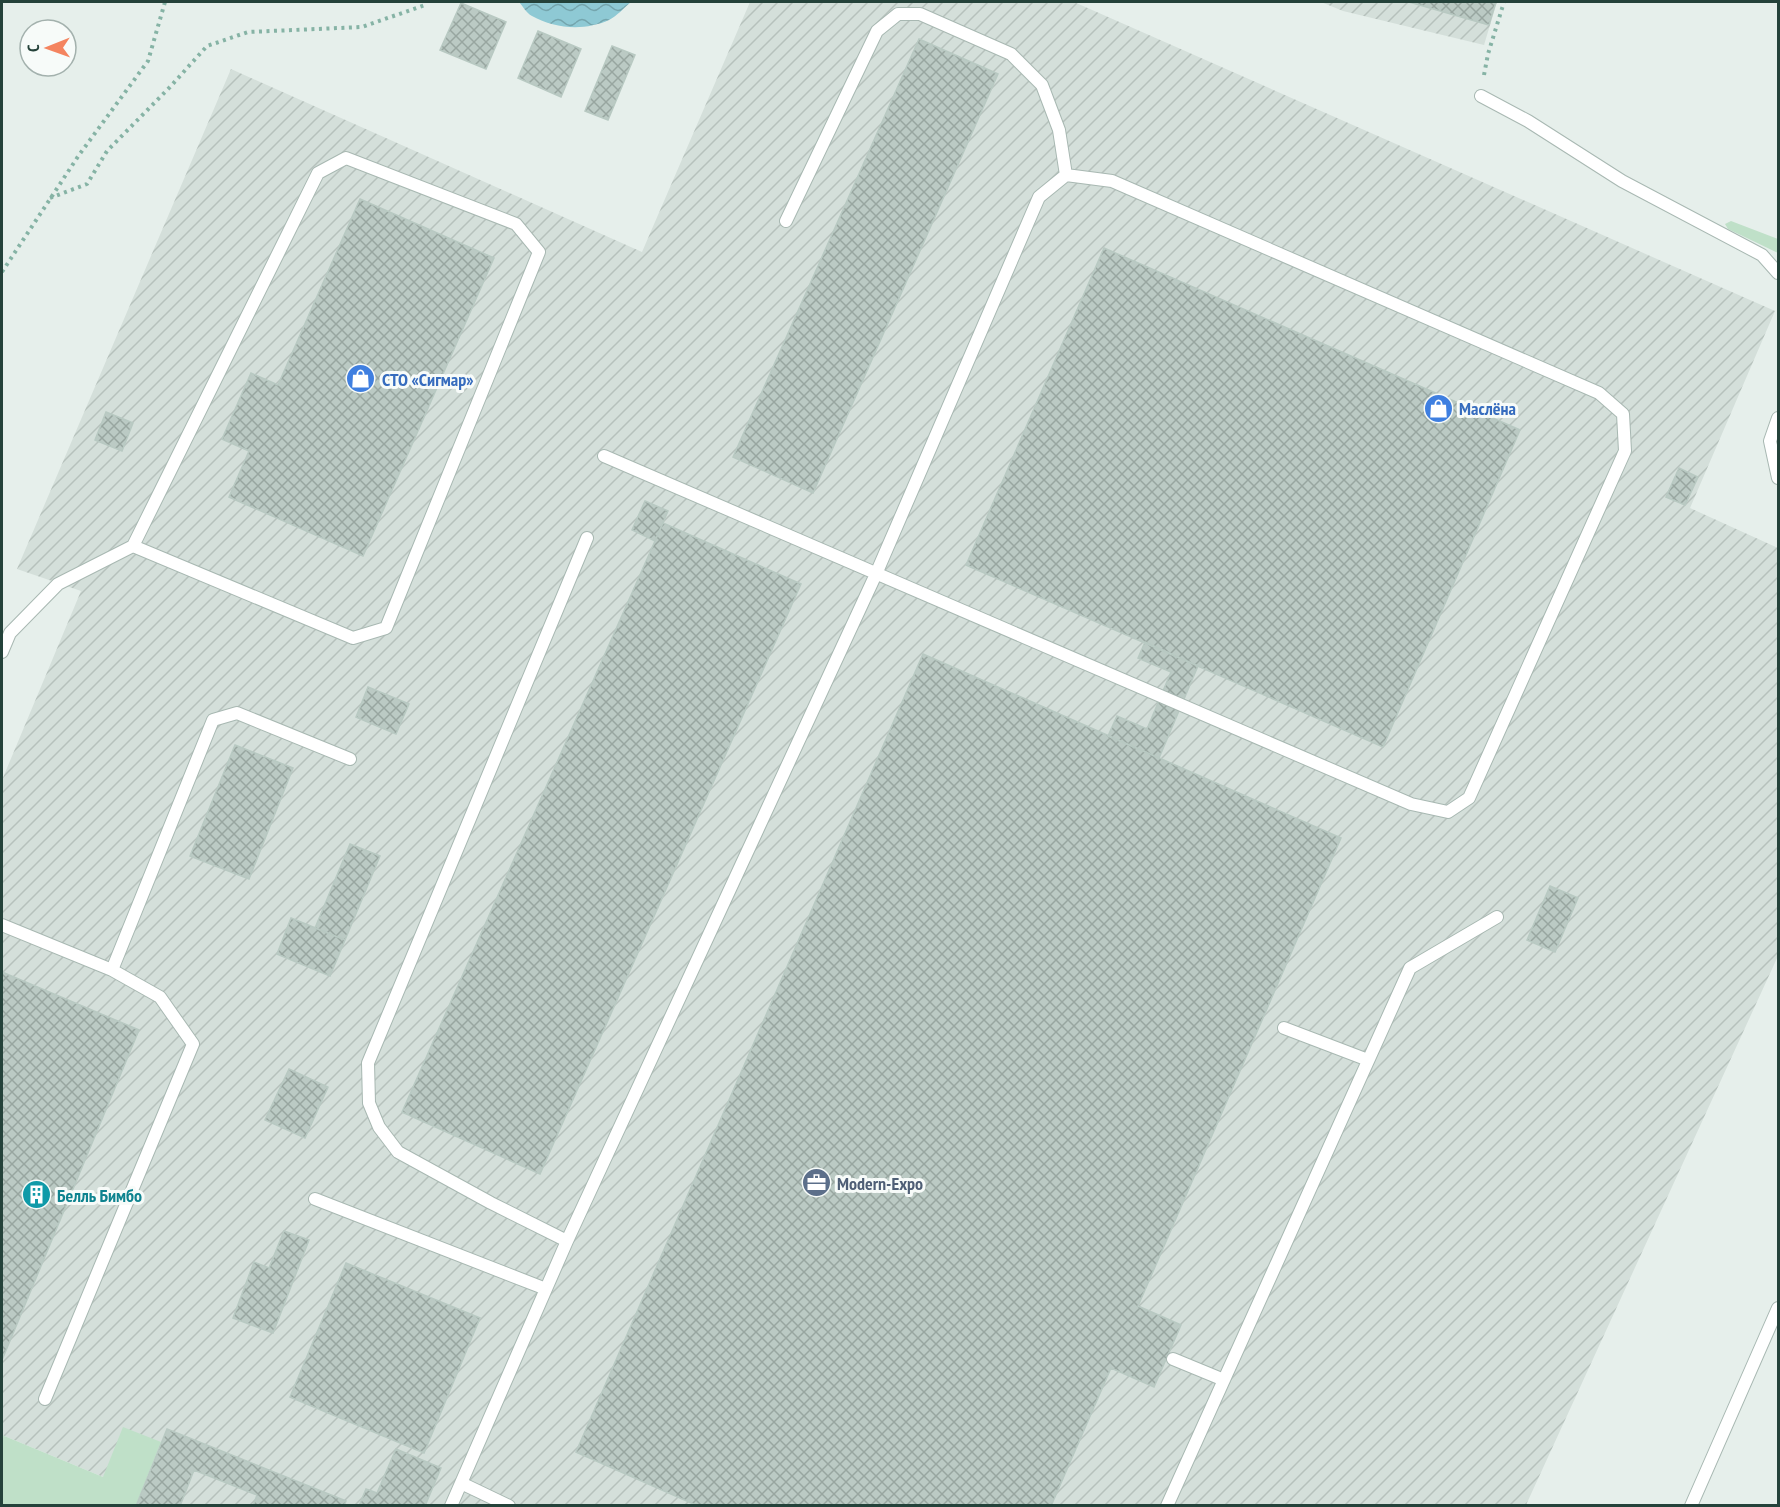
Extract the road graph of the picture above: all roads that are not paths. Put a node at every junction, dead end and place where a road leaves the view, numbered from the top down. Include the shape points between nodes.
1 (1480, 96) dead end
2 (1066, 175) junction
3 (786, 221) dead end
4 (1779, 273) edge
5 (1779, 418) edge
6 (604, 456) dead end
7 (1779, 478) edge
8 (587, 538) dead end
9 (133, 546) junction
10 (876, 574) junction
11 (2, 652) edge
12 (350, 759) dead end
13 (1497, 917) dead end
14 (2, 925) edge
15 (112, 970) junction
16 (1284, 1028) dead end
17 (1368, 1060) junction
18 (315, 1199) dead end
19 (567, 1241) junction
20 (546, 1290) junction
21 (1779, 1308) edge
22 (1173, 1359) dead end
23 (1224, 1380) junction
24 (45, 1399) dead end
25 (461, 1483) junction
26 (451, 1506) edge
27 (510, 1506) edge
28 (1167, 1506) edge
29 (1691, 1506) edge

1 - 4 lane via 1528,121 1622,181 1762,255
2 - 3 lane via 1059,130 1042,85 1011,54 920,14 898,14 877,31
2 - 10 lane via 1039,197
2 - 10 lane via 1122,185 1599,393 1623,414 1624,451 1469,798 1448,812 1411,804
5 - 7 lane via 1770,441
6 - 10 lane
8 - 19 lane via 368,1064 369,1103 379,1127 398,1152
9 - 9 lane via 353,638 386,628 539,252 516,224 346,158 318,173
9 - 11 lane via 58,584 10,633
10 - 19 lane
12 - 15 lane via 237,712 213,720
13 - 17 lane via 1410,968
14 - 15 lane
15 - 24 lane via 160,997 193,1044
16 - 17 lane
17 - 23 lane
18 - 20 lane
19 - 20 lane
20 - 25 lane
21 - 29 lane
22 - 23 lane
23 - 28 lane
25 - 26 lane
25 - 27 lane

